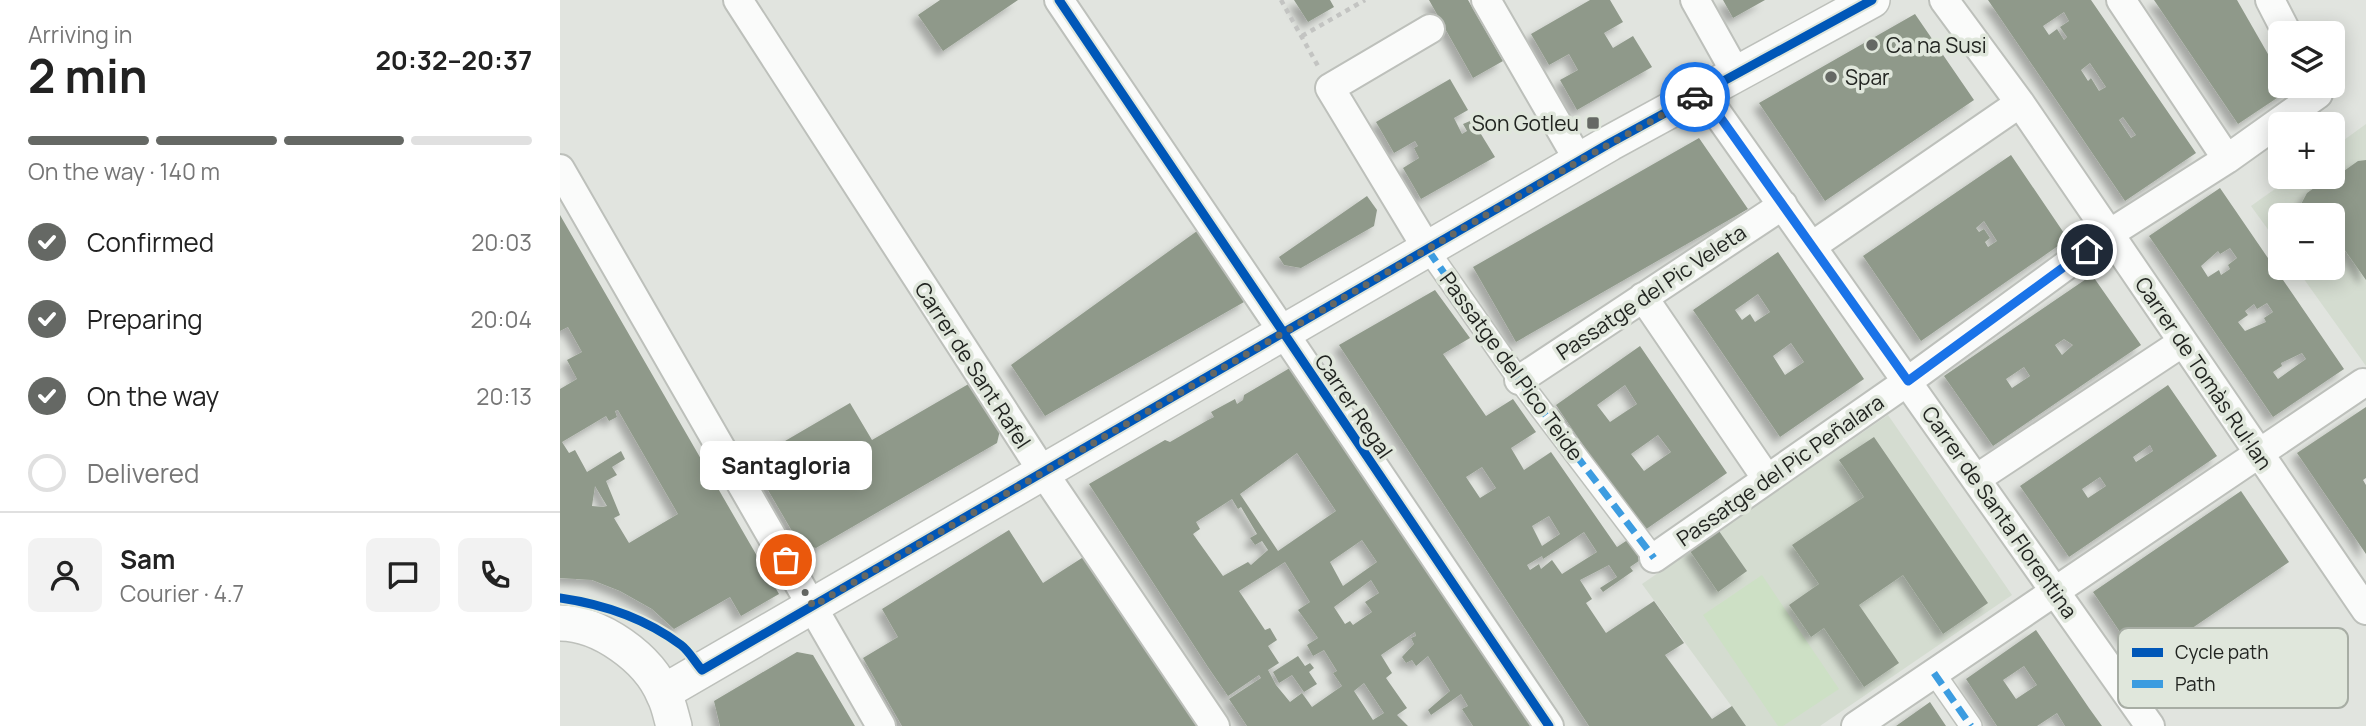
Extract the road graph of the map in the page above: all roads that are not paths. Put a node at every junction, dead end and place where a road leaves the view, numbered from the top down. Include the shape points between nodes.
1 (738, 0) edge
2 (1059, 0) edge
3 (1486, 0) edge
4 (1695, 0) edge
5 (1872, 0) edge
6 (1944, 0) edge
7 (2121, 0) edge
8 (2270, 0) edge
9 (2281, 21) edge
10 (1430, 29) dead end
11 (1737, 75) junction
12 (1703, 93) junction
13 (2306, 98) edge
14 (2020, 103) junction
15 (2227, 159) junction
16 (1579, 161) junction
17 (560, 169) edge
18 (1783, 205) junction
19 (2109, 234) junction
20 (1811, 246) junction
21 (1428, 250) junction
22 (1643, 297) junction
23 (1284, 333) junction
24 (2183, 342) junction
25 (1519, 380) junction
26 (1908, 381) junction
27 (2363, 383) dead end
28 (2258, 452) junction
29 (1042, 472) junction
30 (1976, 478) junction
31 (1767, 479) junction
32 (1654, 558) joint
33 (2055, 591) junction
34 (813, 606) junction
35 (2366, 610) edge
36 (560, 623) edge
37 (1934, 673) junction
38 (2118, 681) edge
39 (664, 692) junction
40 (2137, 708) edge
41 (674, 726) edge
42 (881, 726) edge
43 (1215, 726) edge
44 (1549, 726) edge
45 (1856, 726) edge
46 (1971, 726) edge
47 (2150, 726) edge

1 - 29 street, Carrer de Sant Rafel
2 - 23 street, Carrer Regal
3 - 16 street
4 - 11 street
5 - 11 street
6 - 14 street, Carrer de Tomàs Rul·lan
7 - 15 street
8 - 9 street
10 - 21 street, Passatge del Pico Teide via 1330,88
11 - 12 street
12 - 16 street
12 - 18 street, Carrer de Santa Florentina
13 - 15 street, Passatge del Pic Peñalara
14 - 19 street, Carrer de Tomàs Rul·lan
14 - 20 street
15 - 19 street, Passatge del Pic Peñalara
16 - 21 street
17 - 34 street
18 - 20 street, Carrer de Santa Florentina
18 - 22 street, Passatge del Pic Veleta
19 - 24 street, Carrer de Tomàs Rul·lan
19 - 26 street, Passatge del Pic Peñalara
20 - 26 street, Carrer de Santa Florentina
21 - 23 street
21 - 25 street, Passatge del Pico Teide
22 - 25 street, Passatge del Pic Veleta
22 - 31 street
23 - 29 street
23 - 44 street, Carrer Regal
24 - 28 street, Carrer de Tomàs Rul·lan
24 - 30 street
25 - 32 street, Passatge del Pico Teide
26 - 30 street, Carrer de Santa Florentina
26 - 31 street, Passatge del Pic Peñalara
27 - 28 street
28 - 33 street
28 - 35 street, Carrer de Tomàs Rul·lan
29 - 34 street
29 - 43 street, Carrer de Sant Rafel
30 - 33 street, Carrer de Santa Florentina
31 - 32 street, Passatge del Pic Peñalara
33 - 37 street
33 - 38 street, Carrer de Santa Florentina
34 - 39 street
34 - 42 street
36 - 39 street via 605,635 639,659
37 - 45 street
37 - 46 street
39 - 41 street
40 - 47 street, Carrer de Santa Florentina

